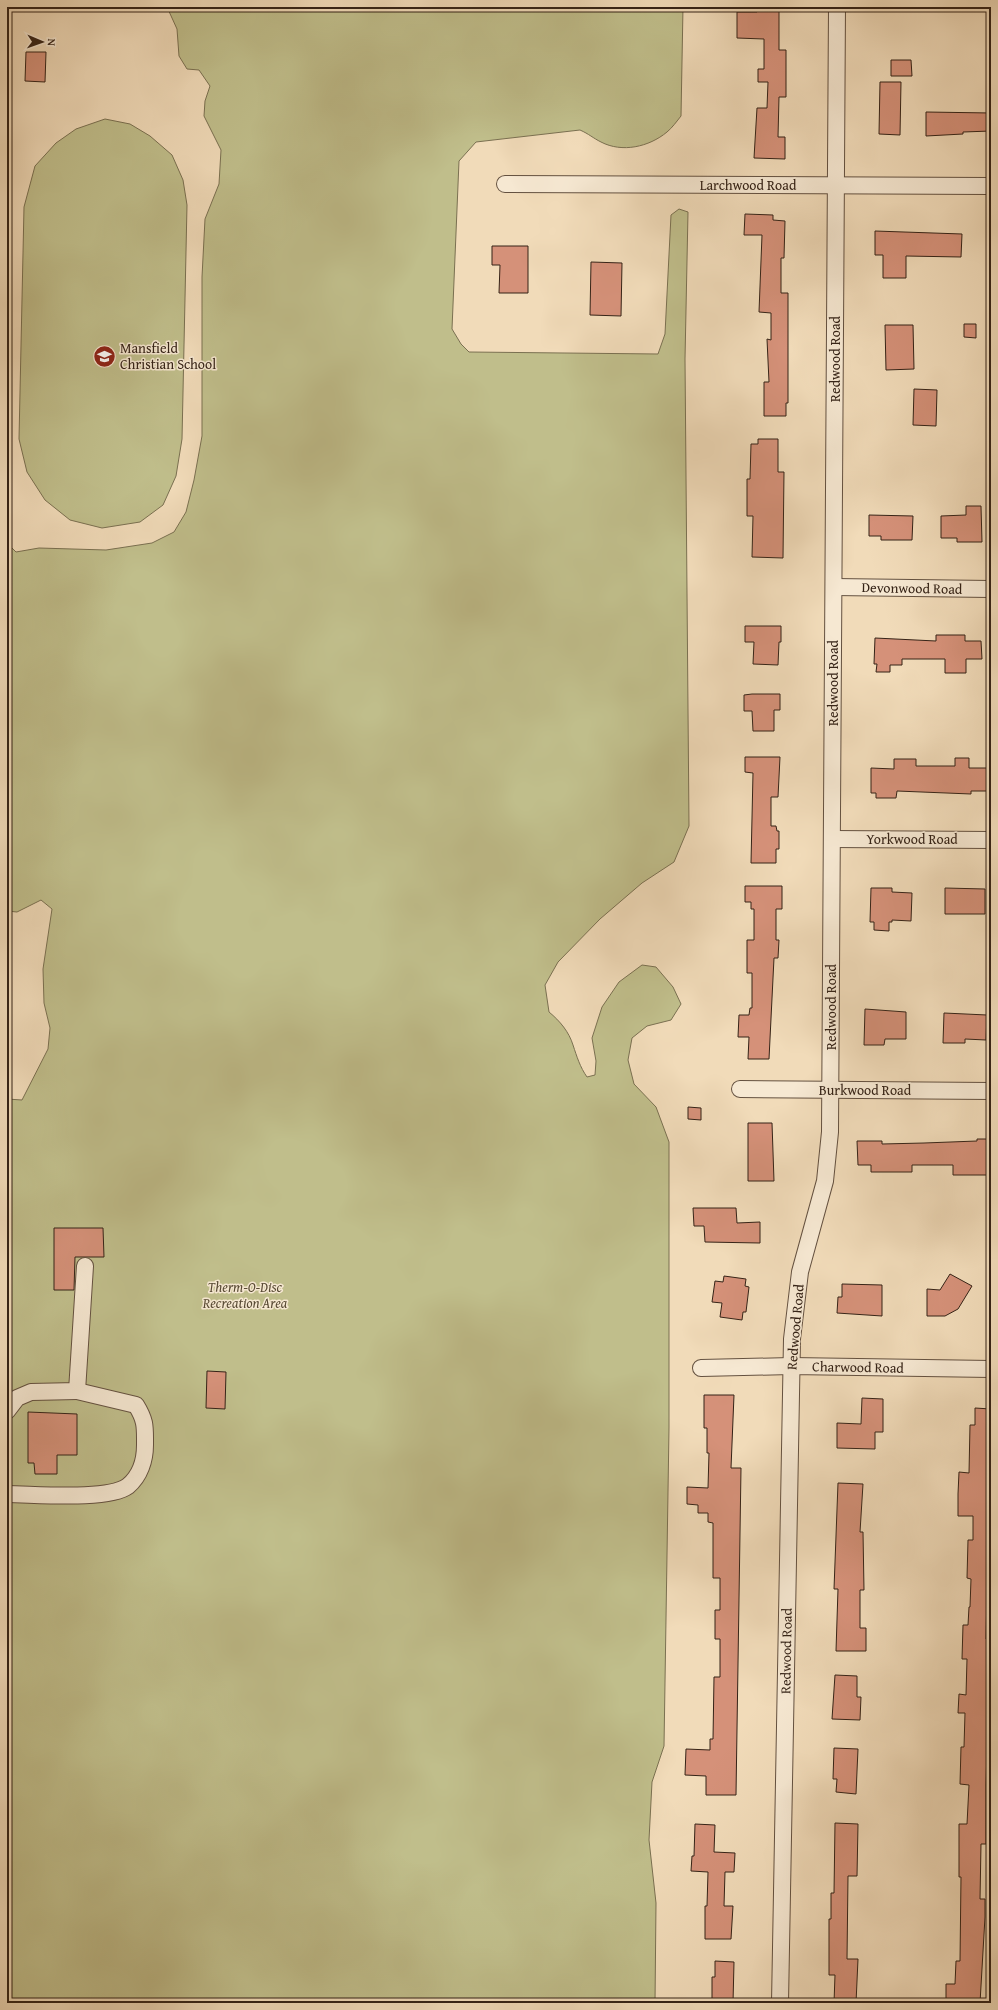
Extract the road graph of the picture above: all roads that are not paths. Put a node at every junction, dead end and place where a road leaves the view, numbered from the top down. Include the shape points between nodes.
1 (837, 7) edge
2 (505, 184) dead end
3 (836, 186) junction
4 (991, 186) edge
5 (834, 587) junction
6 (991, 589) edge
7 (832, 839) junction
8 (991, 840) edge
9 (740, 1089) dead end
10 (831, 1090) junction
11 (991, 1091) edge
12 (85, 1266) dead end
13 (791, 1366) junction
14 (701, 1368) dead end
15 (991, 1369) edge
16 (77, 1390) junction
17 (7, 1410) edge
18 (7, 1494) edge
19 (780, 2003) edge

1 - 3 street, Redwood Road
2 - 3 street, Larchwood Road
3 - 4 street, Larchwood Road
3 - 5 street, Redwood Road
5 - 6 street, Devonwood Road
5 - 7 street, Redwood Road
7 - 8 street, Yorkwood Road
7 - 10 street, Redwood Road
9 - 10 street, Burkwood Road
10 - 11 street, Burkwood Road
10 - 13 street, Redwood Road via 826,1174 800,1272 792,1332
12 - 16 street
13 - 14 street, Charwood Road
13 - 15 street, Charwood Road
13 - 19 street, Redwood Road
16 - 17 street via 31,1392 17,1398
16 - 18 street via 136,1405 144,1419 145,1453 140,1471 128,1486 110,1494

